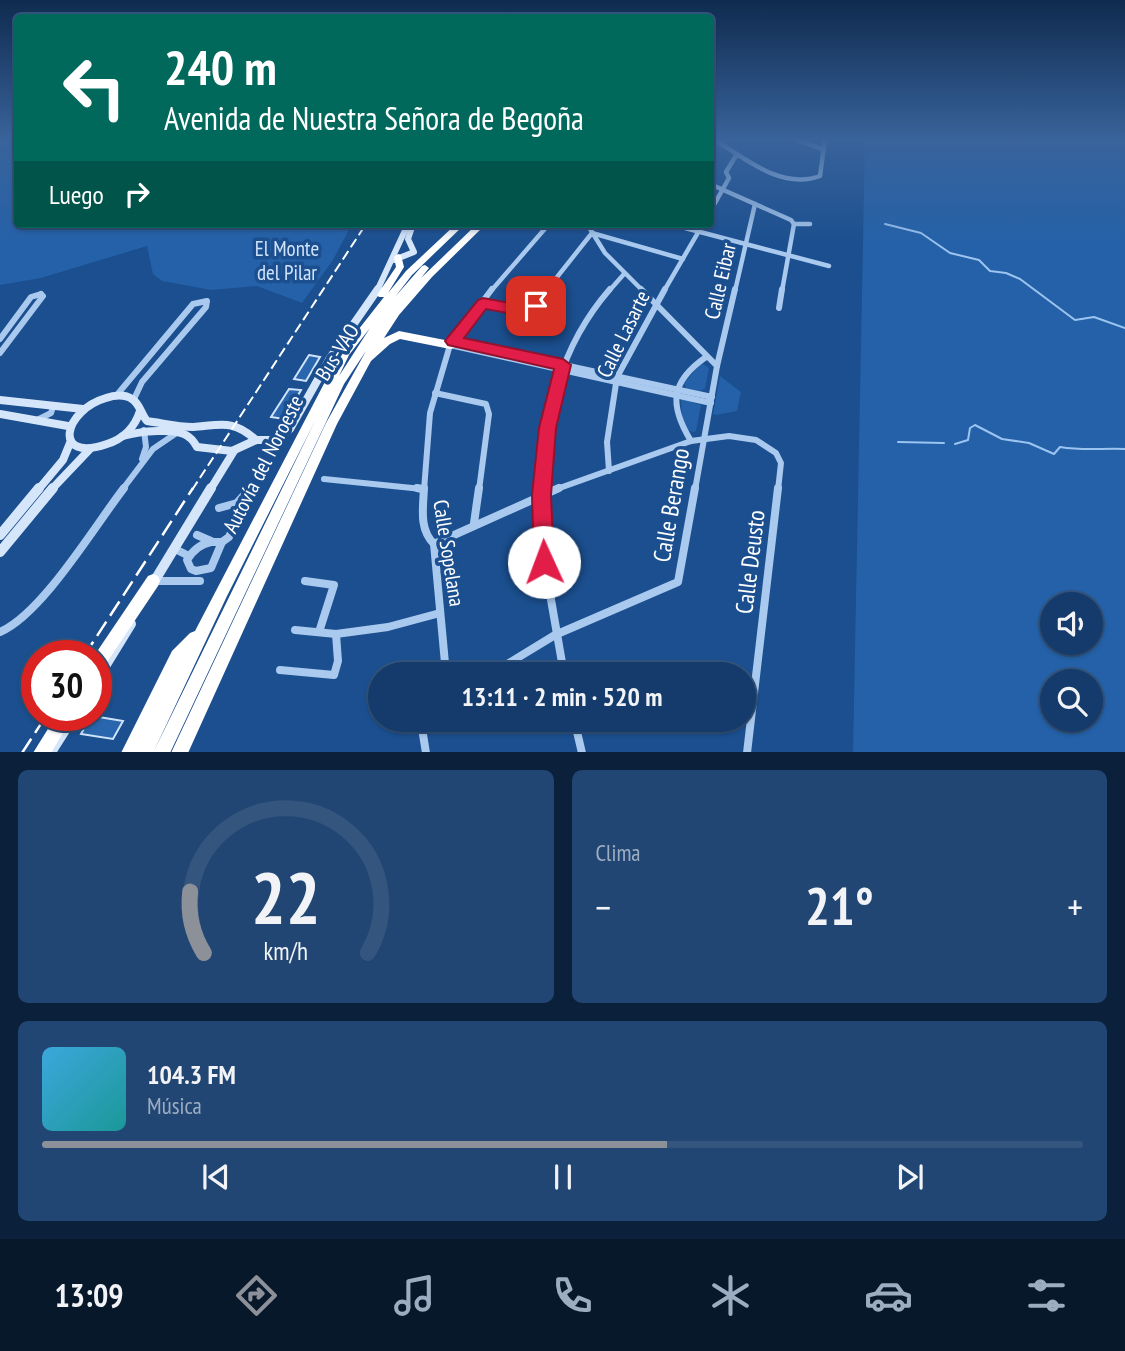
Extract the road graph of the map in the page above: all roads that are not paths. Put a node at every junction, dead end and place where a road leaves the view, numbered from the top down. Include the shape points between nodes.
1 (727, 174) edge
2 (775, 174) edge
3 (820, 174) edge
4 (714, 186) edge
5 (724, 190) junction
6 (755, 204) junction
7 (714, 206) edge
8 (794, 224) junction
9 (810, 224) dead end
10 (408, 228) edge
11 (410, 228) edge
12 (457, 228) edge
13 (467, 228) edge
14 (478, 228) edge
15 (545, 228) edge
16 (589, 228) edge
17 (687, 228) edge
18 (701, 228) edge
19 (699, 231) junction
20 (592, 233) junction
21 (744, 243) junction
22 (411, 246) junction
23 (398, 254) junction
24 (788, 255) junction
25 (683, 259) junction
26 (829, 266) dead end
27 (624, 274) junction
28 (483, 303) junction
29 (655, 305) junction
30 (779, 308) dead end
31 (359, 333) junction
32 (0, 340) edge
33 (452, 343) junction
34 (0, 353) edge
35 (706, 357) junction
36 (365, 360) junction
37 (717, 366) junction
38 (562, 367) junction
39 (616, 379) junction
40 (676, 392) junction
41 (435, 393) junction
42 (116, 396) junction
43 (134, 399) junction
44 (0, 400) edge
45 (711, 400) junction
46 (53, 407) junction
47 (83, 409) junction
48 (140, 411) junction
49 (0, 414) edge
50 (39, 419) junction
51 (68, 426) junction
52 (204, 426) junction
53 (144, 430) junction
54 (175, 434) junction
55 (251, 435) junction
56 (123, 436) junction
57 (705, 437) junction
58 (192, 439) junction
59 (691, 441) junction
60 (70, 443) junction
61 (90, 449) junction
62 (235, 449) junction
63 (139, 467) junction
64 (609, 471) junction
65 (51, 474) junction
66 (324, 480) dead end
67 (422, 489) junction
68 (541, 495) junction
69 (219, 508) dead end
70 (474, 523) junction
71 (23, 524) junction
72 (0, 535) edge
73 (197, 535) dead end
74 (212, 541) junction
75 (222, 542) junction
76 (434, 544) junction
77 (179, 551) dead end
78 (0, 552) edge
79 (189, 556) junction
80 (200, 581) dead end
81 (305, 581) dead end
82 (153, 582) junction
83 (440, 613) junction
84 (295, 630) dead end
85 (0, 632) edge
86 (202, 632) junction
87 (319, 632) junction
88 (336, 634) junction
89 (555, 635) junction
90 (112, 642) edge
91 (112, 656) edge
92 (445, 662) edge
93 (511, 662) edge
94 (561, 662) edge
95 (280, 670) dead end
96 (55, 731) edge
97 (64, 731) edge
98 (424, 732) edge
99 (577, 732) edge
100 (41, 752) edge
101 (51, 752) edge
102 (128, 752) edge
103 (141, 752) edge
104 (162, 752) edge
105 (180, 752) edge
106 (426, 752) edge
107 (582, 752) edge
108 (747, 752) edge

1 - 5 street
2 - 3 street via 801,182
4 - 5 street
5 - 6 street
5 - 7 street
6 - 8 street
6 - 21 street, Calle Eibar
8 - 9 street
8 - 24 street
10 - 23 street
11 - 22 street
12 - 31 highway, Autovía del Noroeste via 409,274
13 - 104 highway, Bus-VAO via 396,299 340,382
14 - 36 highway, Autovía del Noroeste via 402,305
15 - 28 street, Calle Sopelana
16 - 20 street
17 - 19 street
18 - 19 street, Calle Lasarte
19 - 21 street
19 - 25 street, Calle Lasarte
20 - 25 street
20 - 27 street
20 - 28 street via 529,312
21 - 24 street
21 - 37 street, Calle Eibar
22 - 23 street
22 - 23 street via 413,254
23 - 31 highway via 399,270
23 - 55 street via 288,432 278,440
24 - 26 street
24 - 30 street
25 - 29 street, Calle Lasarte
27 - 29 street
27 - 38 street via 595,306
28 - 33 street, Calle Sopelana
29 - 35 street
29 - 39 street, Calle Lasarte
31 - 86 highway, Autovía del Noroeste via 322,394
32 - 34 street via 31,296 42,295
33 - 36 highway via 399,335
33 - 38 street
33 - 41 street, Calle Sopelana
35 - 37 street
35 - 40 street via 685,372
36 - 105 highway, Autovía del Noroeste
37 - 45 street, Calle Eibar
38 - 39 street
38 - 68 street via 547,428
39 - 40 street
39 - 64 street, Calle Lasarte via 607,442
40 - 45 street
40 - 59 street via 678,417
41 - 67 street, Calle Sopelana
41 - 70 street via 486,404 489,414
42 - 43 street
42 - 43 street via 194,304 207,301 142,382
42 - 47 street
43 - 48 street
44 - 46 street
45 - 57 street, Calle Eibar
46 - 47 street
46 - 50 street
47 - 51 street
48 - 52 street via 147,421
48 - 56 street
49 - 50 street
50 - 51 street
51 - 60 street
52 - 55 street via 242,427
52 - 58 street
53 - 54 street
53 - 56 street
53 - 63 street via 146,447
54 - 58 street
54 - 63 street via 153,449
55 - 62 street
56 - 61 street
57 - 59 street
57 - 89 street, Calle Berango via 678,582
57 - 108 street, Calle Deusto via 759,441 772,447 781,463
58 - 62 street via 197,447
59 - 64 street
60 - 61 street
60 - 65 street via 67,455
61 - 71 street
62 - 82 street
63 - 85 street via 35,607 16,625
64 - 68 street
65 - 71 street via 61,474
65 - 72 street
66 - 67 street
67 - 76 street, Calle Sopelana via 425,535
68 - 70 street
68 - 89 street via 544,562
69 - 75 street via 237,503 244,494 248,498
70 - 76 street
71 - 78 street
73 - 74 street
74 - 75 street
74 - 79 street
75 - 79 street via 218,557 205,571 191,569
76 - 83 street, Calle Sopelana
77 - 79 street
80 - 82 street
81 - 87 street via 334,585
82 - 90 highway
82 - 91 street
83 - 88 street
83 - 92 street, Calle Sopelana
84 - 87 street
86 - 102 highway via 177,656
86 - 103 highway, Autovía del Noroeste
87 - 88 street
88 - 95 street via 334,675
89 - 93 street, Calle Berango
89 - 94 street
96 - 100 highway
97 - 101 street
98 - 106 street
99 - 107 street

